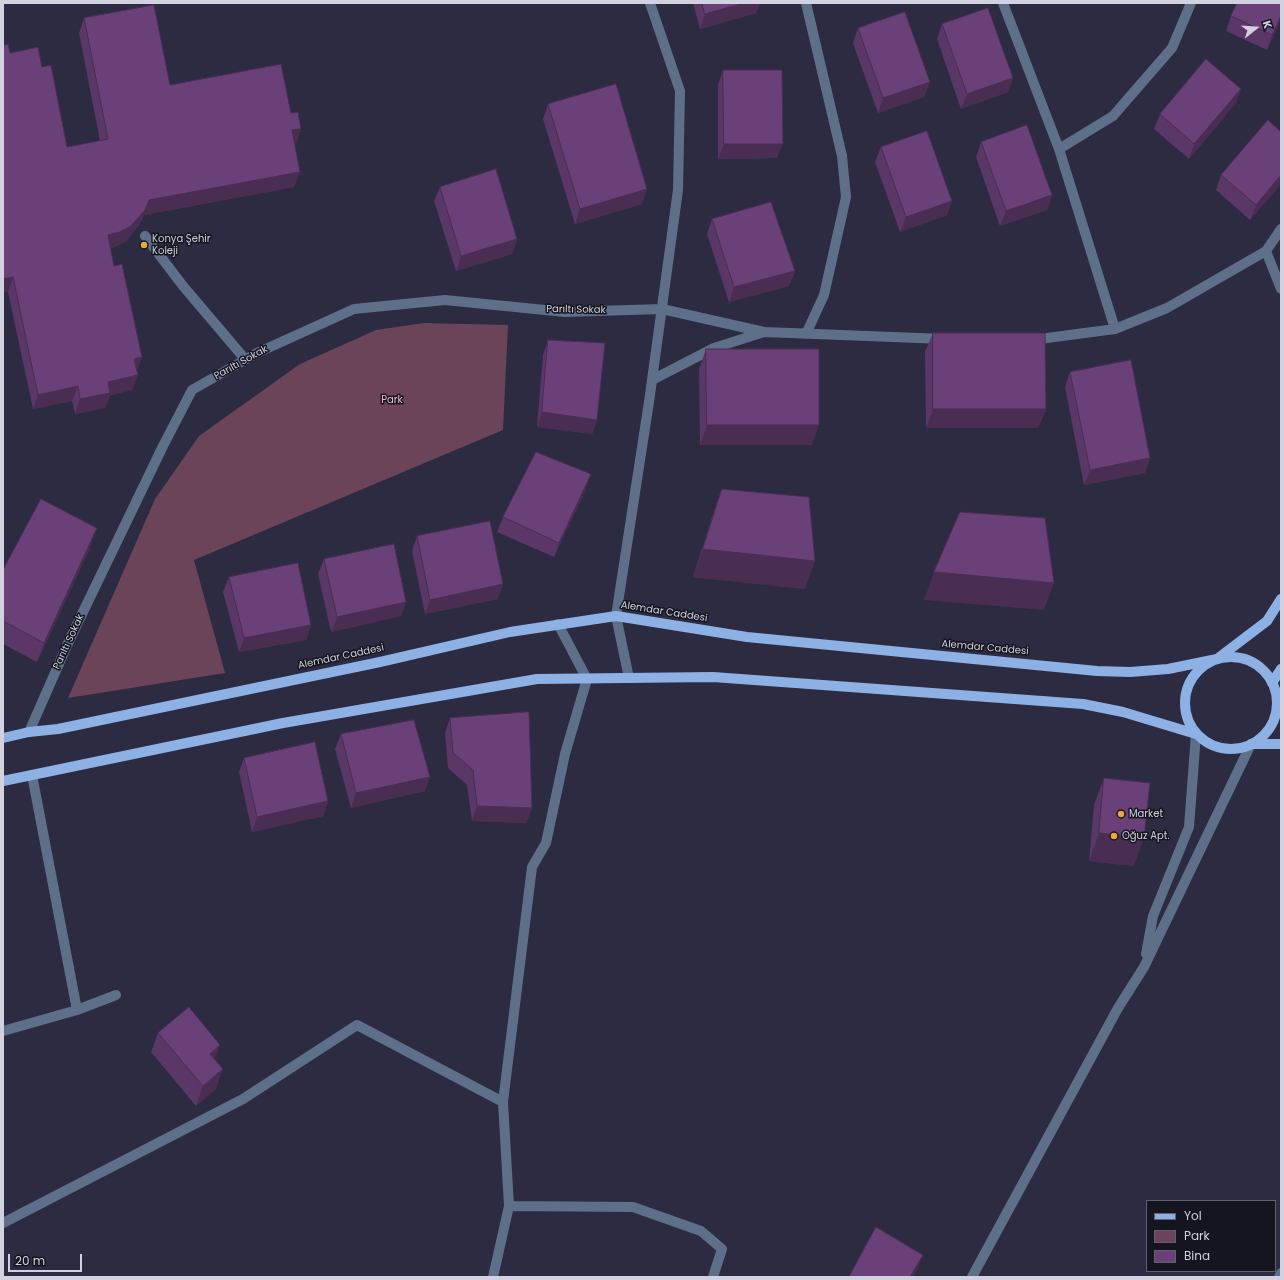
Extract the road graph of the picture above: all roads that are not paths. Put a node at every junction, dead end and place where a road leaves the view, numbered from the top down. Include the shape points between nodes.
1 (650, 3) edge
2 (806, 3) edge
3 (1003, 3) edge
4 (1191, 3) edge
5 (1059, 149) junction
6 (1281, 229) edge
7 (145, 236) dead end
8 (1266, 251) junction
9 (1281, 288) edge
10 (662, 309) junction
11 (1115, 329) junction
12 (764, 332) junction
13 (806, 334) junction
14 (952, 339) edge
15 (1021, 341) edge
16 (245, 359) junction
17 (652, 380) junction
18 (1281, 599) edge
19 (616, 616) junction
20 (558, 624) junction
21 (1217, 659) junction
22 (1281, 669) edge
23 (587, 678) junction
24 (629, 678) junction
25 (1272, 683) junction
26 (1281, 690) edge
27 (29, 732) junction
28 (1196, 734) junction
29 (3, 738) edge
30 (1251, 744) junction
31 (1281, 744) edge
32 (32, 775) junction
33 (3, 782) edge
34 (1144, 967) junction
35 (116, 996) dead end
36 (77, 1010) junction
37 (3, 1031) edge
38 (503, 1102) junction
39 (509, 1206) junction
40 (3, 1223) edge
41 (1281, 1273) edge
42 (493, 1277) edge
43 (713, 1277) edge
44 (972, 1277) edge
45 (1279, 1277) edge

1 - 10 street via 680,91 678,190
2 - 13 street via 842,156 846,197 824,295
3 - 5 street
4 - 5 street via 1172,48 1113,116
5 - 11 street
6 - 8 street
7 - 16 street via 183,286
8 - 9 street
8 - 11 street via 1167,308
10 - 12 street, Parıltı Sokak
10 - 16 street, Parıltı Sokak via 565,312 445,300 354,309
10 - 17 street
11 - 15 street
12 - 13 street
12 - 17 street via 714,348
13 - 14 street
16 - 27 street, Parıltı Sokak via 192,390 69,641
17 - 19 street
18 - 21 main road, Alemdar Caddesi via 1267,621
19 - 20 main road, Alemdar Caddesi
19 - 21 main road, Alemdar Caddesi via 747,638 1097,671 1168,669
19 - 24 street
20 - 23 street
20 - 27 main road, Alemdar Caddesi via 510,632 380,662 58,729
21 - 25 main road via 1228,657 1249,661 1266,674
21 - 28 main road via 1204,666 1193,677 1186,691 1188,721
22 - 25 main road
23 - 24 main road
23 - 32 main road via 537,679 283,723
23 - 38 street via 565,754 546,843 532,867
24 - 28 main road via 714,677 1083,704 1146,718
25 - 26 main road
25 - 30 main road via 1276,711 1263,736
27 - 29 main road, Alemdar Caddesi
28 - 30 main road via 1216,747 1234,749
28 - 34 street via 1189,827 1153,916
30 - 31 main road
30 - 34 street
32 - 33 main road
32 - 36 street
34 - 44 street via 1118,1008
35 - 36 street
36 - 37 street
38 - 39 street
38 - 40 street via 357,1025 243,1099
39 - 42 street
39 - 43 street via 633,1207 701,1231 722,1249
41 - 45 street

